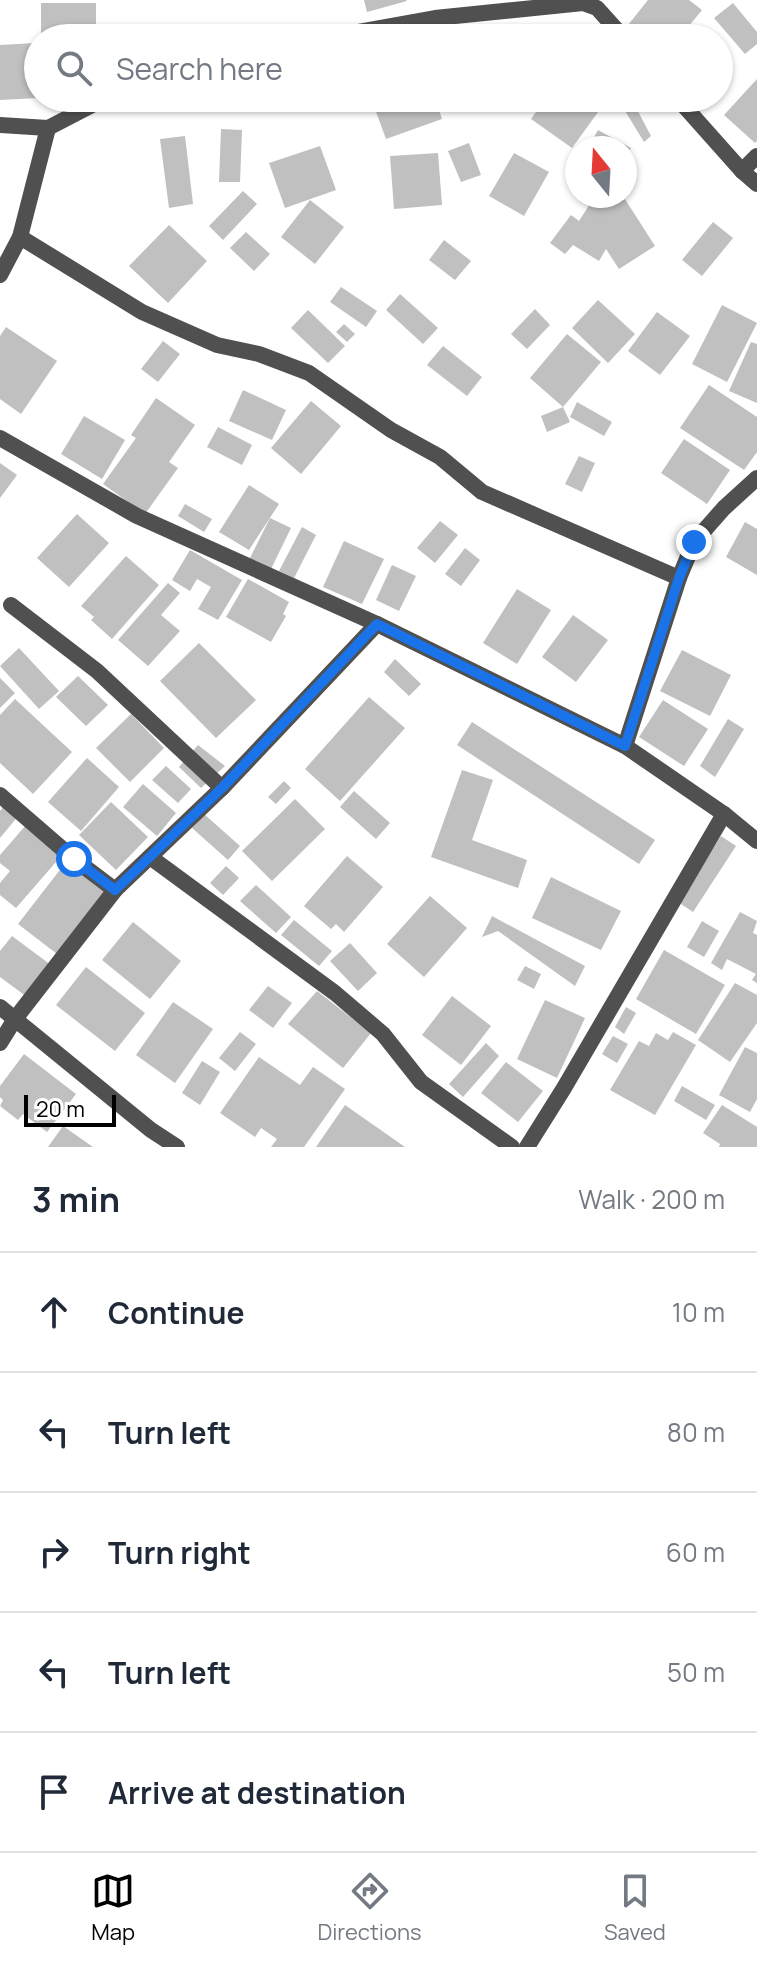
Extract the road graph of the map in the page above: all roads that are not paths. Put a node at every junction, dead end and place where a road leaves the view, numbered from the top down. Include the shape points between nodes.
1 (402, 24) edge
2 (611, 24) edge
3 (79, 112) edge
4 (689, 112) edge
5 (0, 125) edge
6 (48, 128) junction
7 (757, 156) edge
8 (742, 171) junction
9 (757, 184) edge
10 (20, 237) junction
11 (0, 275) edge
12 (0, 438) edge
13 (757, 478) edge
14 (679, 578) junction
15 (11, 605) dead end
16 (377, 624) junction
17 (625, 746) junction
18 (222, 788) junction
19 (0, 795) edge
20 (724, 814) junction
21 (757, 841) edge
22 (150, 857) junction
23 (115, 890) junction
24 (0, 1007) edge
25 (15, 1019) junction
26 (0, 1043) edge
27 (177, 1147) edge
28 (512, 1147) edge
29 (527, 1147) edge

1 - 2 street via 583,3 597,8
3 - 6 street
4 - 8 street
5 - 6 street
6 - 10 street
7 - 8 street
8 - 9 street
10 - 11 street
10 - 14 street via 142,312 217,345 309,373 440,457 482,492
12 - 16 street via 137,516
13 - 14 street via 694,542
14 - 17 street
15 - 18 street via 97,671
16 - 17 street
16 - 18 street
17 - 20 street
18 - 22 street
19 - 23 street
20 - 21 street
20 - 29 street
22 - 23 street
22 - 28 street via 335,993 383,1034 421,1082
23 - 25 street
24 - 25 street
25 - 26 street
25 - 27 street

